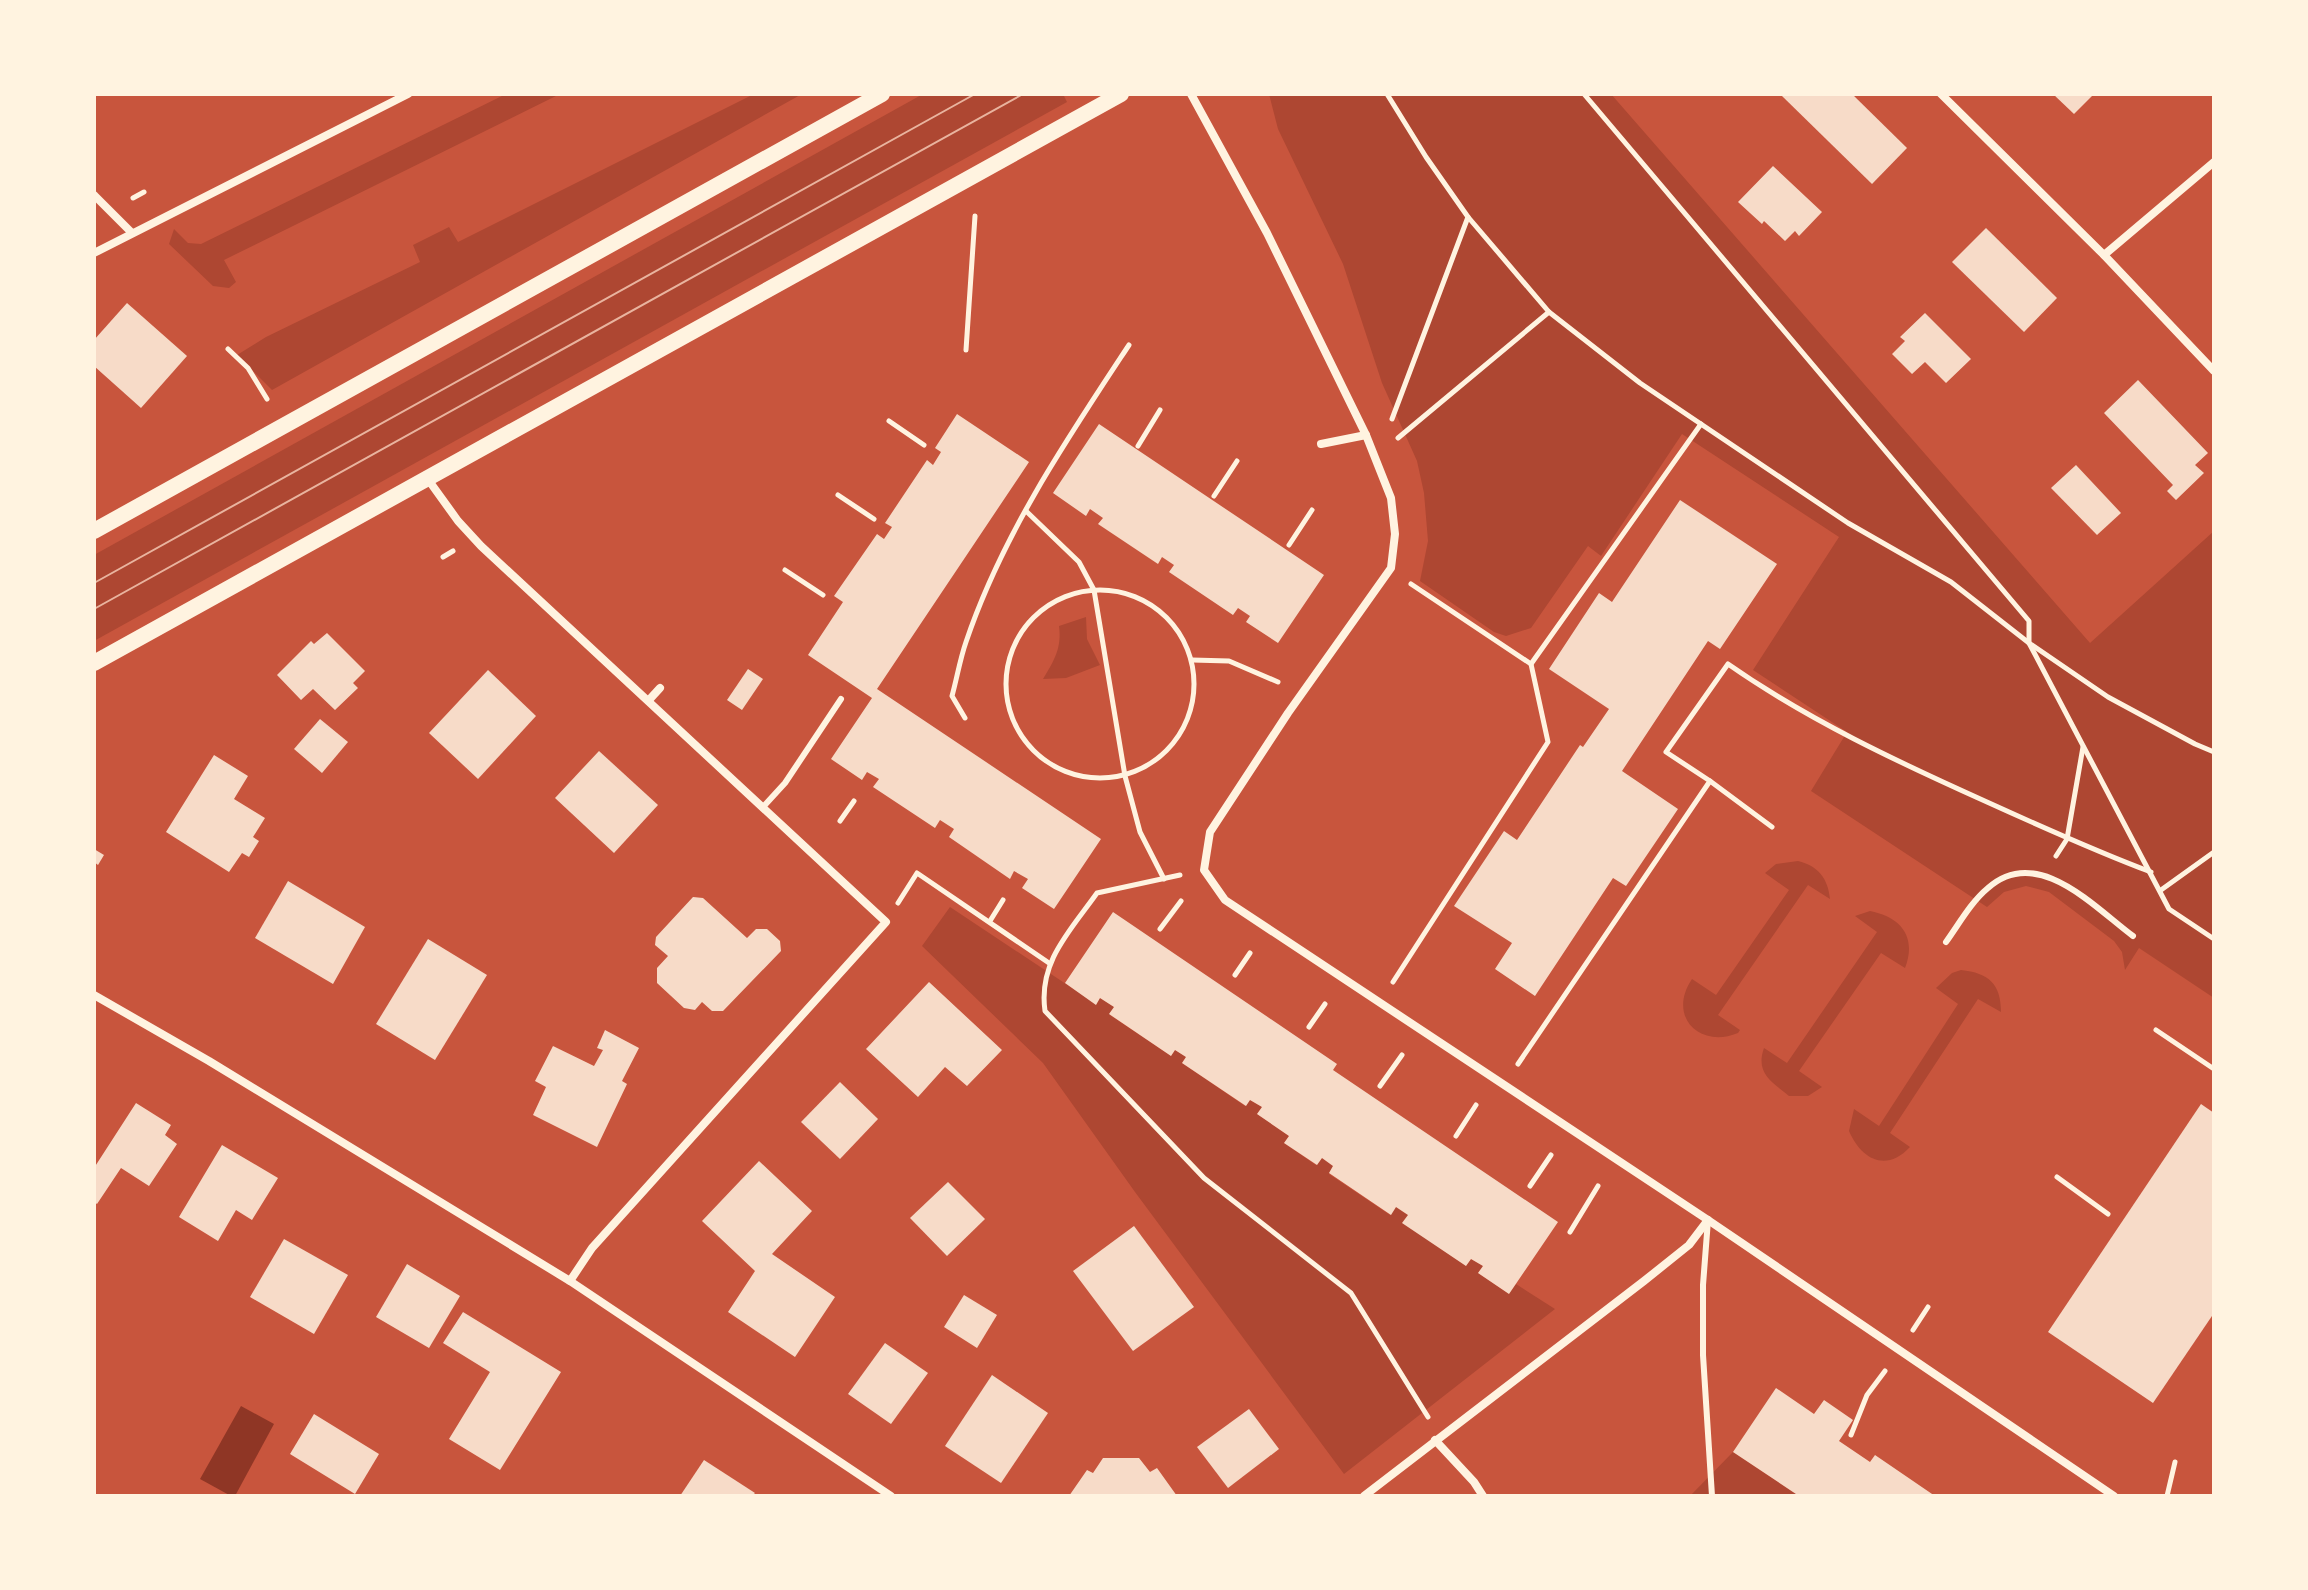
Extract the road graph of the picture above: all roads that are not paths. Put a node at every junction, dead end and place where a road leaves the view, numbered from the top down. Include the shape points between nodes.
1 (408, 94) edge
2 (882, 94) edge
3 (1121, 94) edge
4 (1191, 94) edge
5 (1941, 94) edge
6 (2214, 162) edge
7 (94, 195) edge
8 (132, 233) junction
9 (94, 253) edge
10 (2104, 255) junction
11 (2214, 371) edge
12 (1366, 435) junction
13 (1321, 444) dead end
14 (427, 477) junction
15 (94, 531) edge
16 (94, 663) edge
17 (660, 688) dead end
18 (841, 699) dead end
19 (649, 700) junction
20 (763, 807) junction
21 (2133, 936) dead end
22 (1946, 942) dead end
23 (94, 995) edge
24 (1708, 1220) junction
25 (570, 1281) junction
26 (1435, 1440) junction
27 (891, 1496) edge
28 (1364, 1496) edge
29 (1483, 1496) edge
30 (1712, 1496) edge
31 (2114, 1496) edge

1 - 8 street
2 - 15 main road
3 - 14 main road
4 - 12 street via 1267,233
5 - 10 street
6 - 10 street
7 - 8 street
8 - 9 street
10 - 11 street
12 - 13 street
12 - 24 street via 1391,498 1391,568 1210,832 1204,870 1225,900
14 - 16 main road
14 - 19 street via 481,546
17 - 19 street
18 - 20 lane
19 - 20 street
20 - 25 street via 886,922 592,1248
21 - 22 lane via 2044,873 2020,872 1988,888
23 - 25 street
24 - 26 street via 1689,1245
24 - 30 lane via 1703,1355
24 - 31 street
25 - 27 street
26 - 28 street
26 - 29 street

